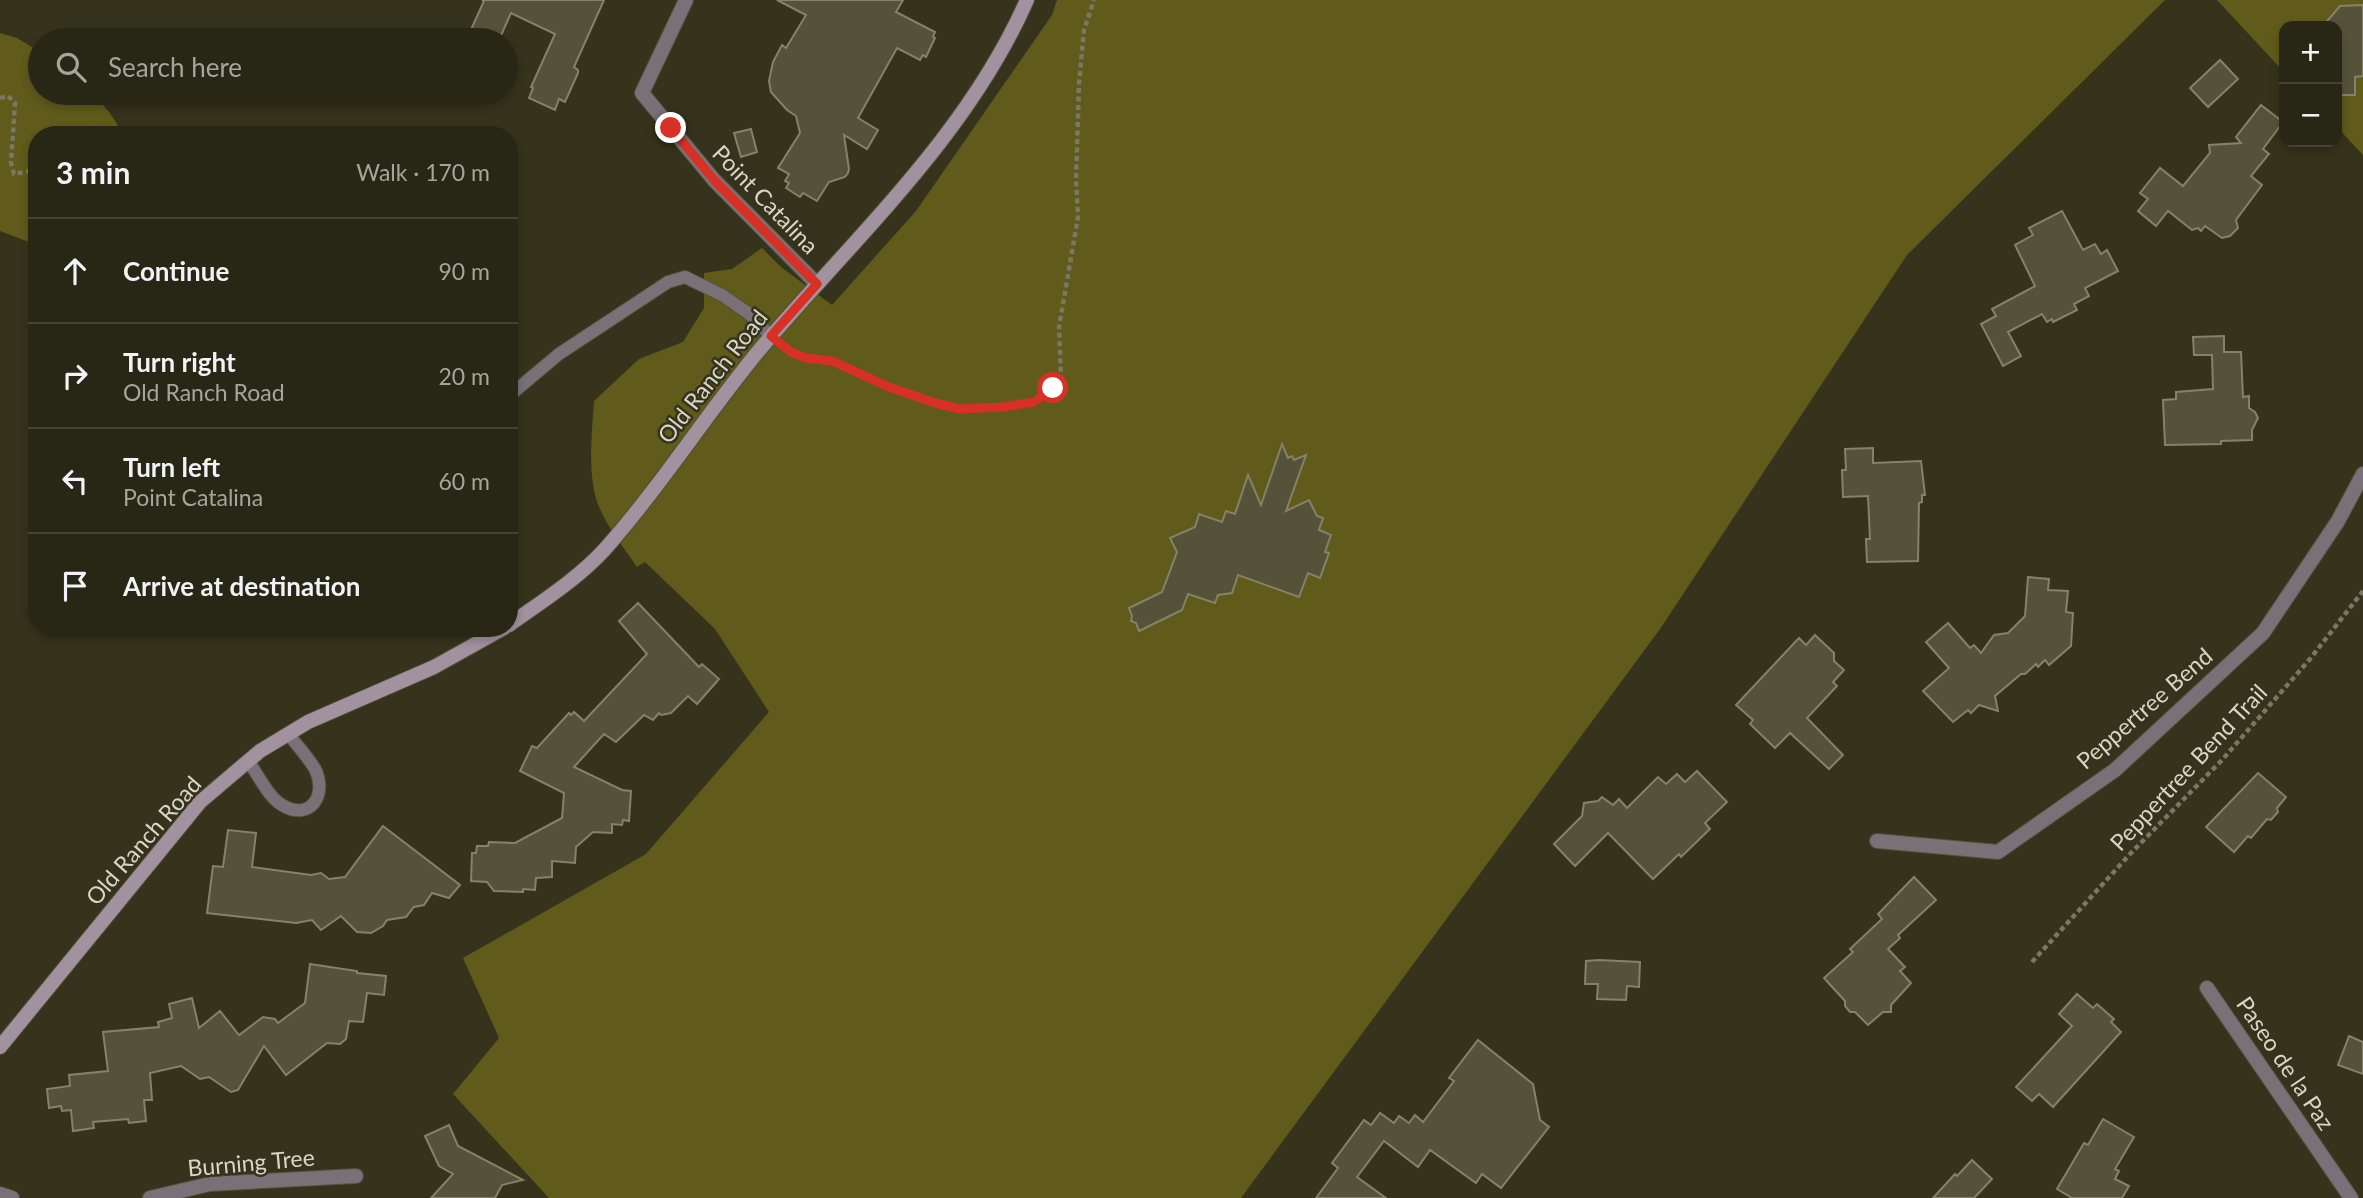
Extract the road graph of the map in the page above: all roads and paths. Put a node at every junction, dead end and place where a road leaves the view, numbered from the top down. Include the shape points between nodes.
1 (686, 0) edge
2 (1027, 0) edge
3 (1094, 0) edge
4 (0, 98) edge
5 (28, 171) edge
6 (817, 284) junction
7 (771, 336) junction
8 (518, 389) edge
9 (2363, 474) edge
10 (2363, 591) edge
11 (518, 619) edge
12 (488, 637) edge
13 (288, 734) junction
14 (248, 761) junction
15 (1877, 841) dead end
16 (2032, 962) dead end
17 (2207, 988) dead end
18 (0, 1047) edge
19 (356, 1176) dead end
20 (0, 1194) edge
21 (12, 1198) edge
22 (150, 1198) edge
23 (2351, 1198) edge

1 - 6 street, Point Catalina via 642,93 714,180
2 - 6 street, Old Ranch Road via 967,109
3 - 7 path via 1084,30 1079,83 1078,218 1059,327 1060,376 1053,388 1034,402 960,409 889,387 832,361 791,352
4 - 5 path via 8,96 15,103 14,174
6 - 7 street, Old Ranch Road
7 - 8 lane via 722,295 685,277 668,282 559,354
7 - 11 street, Old Ranch Road via 604,551
9 - 15 street, Peppertree Bend via 2338,521 2263,633 2115,770 1998,852
10 - 16 path, Peppertree Bend Trail via 2222,760
12 - 13 street, Old Ranch Road
13 - 14 street, Old Ranch Road
13 - 14 lane via 319,781 314,805 308,810 282,805
14 - 18 street, Old Ranch Road via 200,802
17 - 23 street, Paseo de la Paz
19 - 22 street, Burning Tree via 210,1184
20 - 21 street

